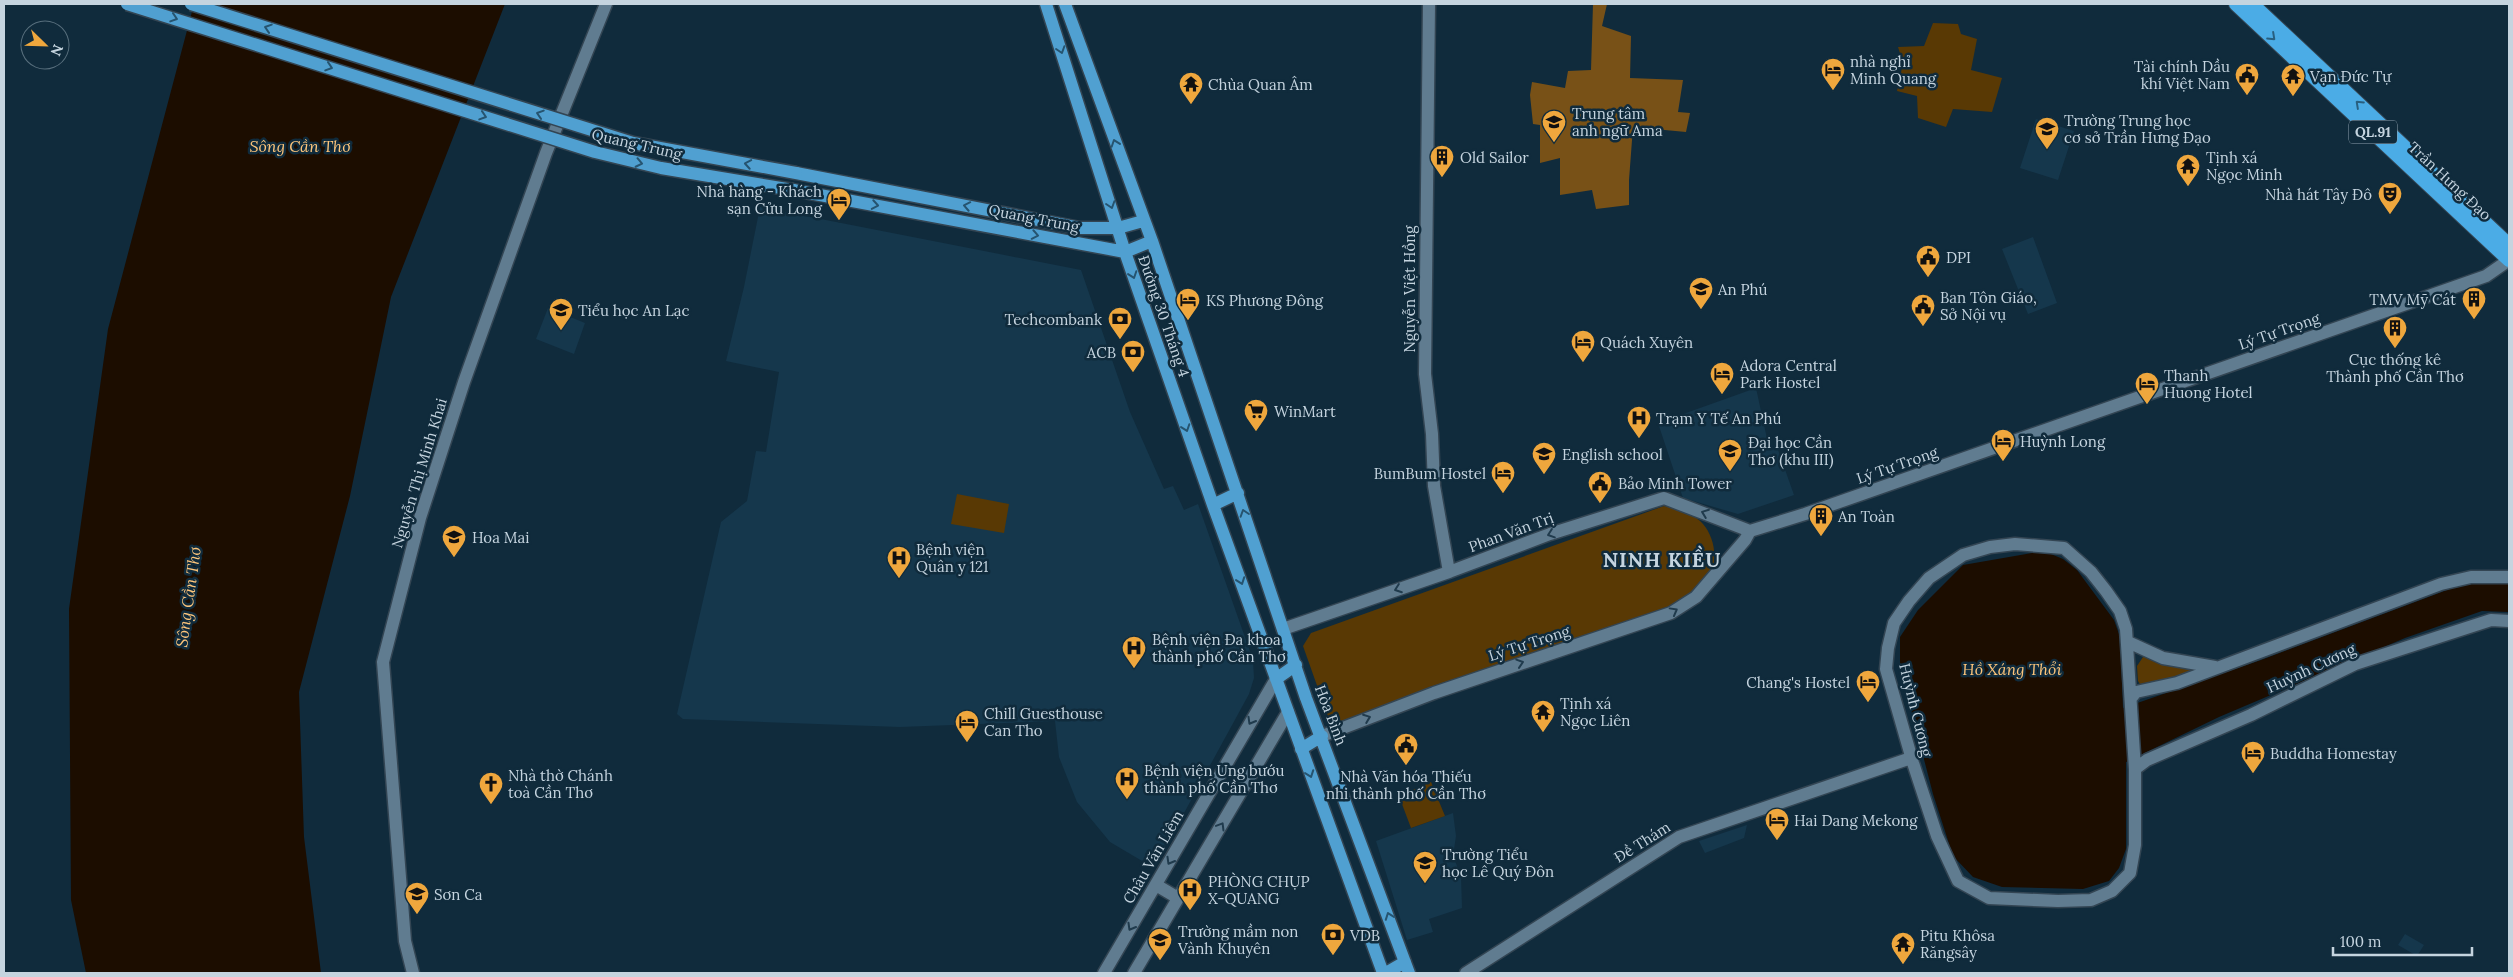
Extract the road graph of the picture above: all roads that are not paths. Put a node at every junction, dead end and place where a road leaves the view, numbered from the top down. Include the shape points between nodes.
1 (127, 4) edge
2 (191, 4) edge
3 (606, 4) edge
4 (1046, 4) edge
5 (1065, 4) edge
6 (1429, 4) edge
7 (2236, 4) edge
8 (2252, 4) edge
9 (1143, 221) junction
10 (1118, 228) junction
11 (1152, 241) junction
12 (2509, 245) edge
13 (1125, 252) junction
14 (2509, 260) edge
15 (1238, 493) junction
16 (1213, 505) junction
17 (1750, 531) junction
18 (1449, 572) junction
19 (2509, 577) edge
20 (1275, 609) joint
21 (2509, 621) edge
22 (1282, 630) junction
23 (1261, 636) junction
24 (2128, 642) junction
25 (1296, 665) junction
26 (2217, 668) junction
27 (1276, 679) junction
28 (1306, 698) junction
29 (2132, 699) junction
30 (1288, 712) junction
31 (1322, 736) junction
32 (1301, 750) junction
33 (1911, 758) junction
34 (2135, 765) junction
35 (1156, 885) junction
36 (1178, 898) junction
37 (1407, 968) edge
38 (413, 973) edge
39 (1104, 973) edge
40 (1134, 973) edge
41 (1383, 973) edge
42 (1386, 973) edge
43 (1466, 973) edge

1 -> 13 main road, Quang Trung, bridge via 595,152 662,168
10 -> 2 main road, Quang Trung, bridge via 1080,228 665,150 617,138
3 - 38 street, Nguyễn Thị Minh Khai via 546,153 466,374 420,518 383,662 405,941
4 -> 10 main road, Đường 30 Tháng 4
9 -> 5 main road, Đường 30 Tháng 4
6 - 18 street, Nguyễn Việt Hồng via 1425,374 1434,486
7 -> 14 highway, Trần Hưng Đạo / QL.91
12 -> 8 highway, Trần Hưng Đạo / QL.91
9 - 10 main road, Quang Trung
9 - 11 main road, Đường 30 Tháng 4
10 - 13 main road, Đường 30 Tháng 4
11 - 13 main road
11 - 15 main road, Đường 30 Tháng 4
13 -> 16 main road, Đường 30 Tháng 4
14 - 17 street, Lý Tự Trọng via 2486,276 1814,512
15 - 16 main road
20 -> 15 main road, Đường 30 Tháng 4
16 -> 23 main road, Đường 30 Tháng 4
17 -> 18 street, Phan Văn Trị via 1664,498 1550,534
31 -> 17 street, Lý Tự Trọng via 1434,693 1671,613 1696,597
18 -> 22 street, Phan Văn Trị
19 - 26 street, Huỳnh Cương via 2471,576 2441,584
20 - 22 main road, Hòa Bình
21 - 34 street, Huỳnh Cương via 2492,620 2355,664 2250,715
22 - 23 main road
22 - 25 main road, Hòa Bình
23 - 27 main road
24 - 26 street via 2163,658
24 - 29 street, Huỳnh Cương
24 - 33 street, Huỳnh Cương via 2120,611 2091,572 2064,548 2015,544 1964,555 1929,578 1894,623 1886,670
25 - 27 main road
25 - 28 main road, Hòa Bình
26 - 29 street, Huỳnh Cương via 2177,683 2136,692
27 - 30 main road
27 -> 35 street, Châu Văn Liêm
28 - 30 main road
28 - 31 main road, Hòa Bình
29 - 34 street, Huỳnh Cương
30 - 32 main road
36 -> 30 street
31 - 32 main road
37 -> 31 main road, Hòa Bình
32 -> 41 main road
33 - 34 street, Huỳnh Cương via 1938,836 1958,881 1989,898 2040,902 2091,900 2112,891 2130,873 2135,845
33 - 43 street, Đề Thám via 1678,837
35 - 36 street
35 -> 39 street, Châu Văn Liêm
36 - 40 street
37 - 42 main road

